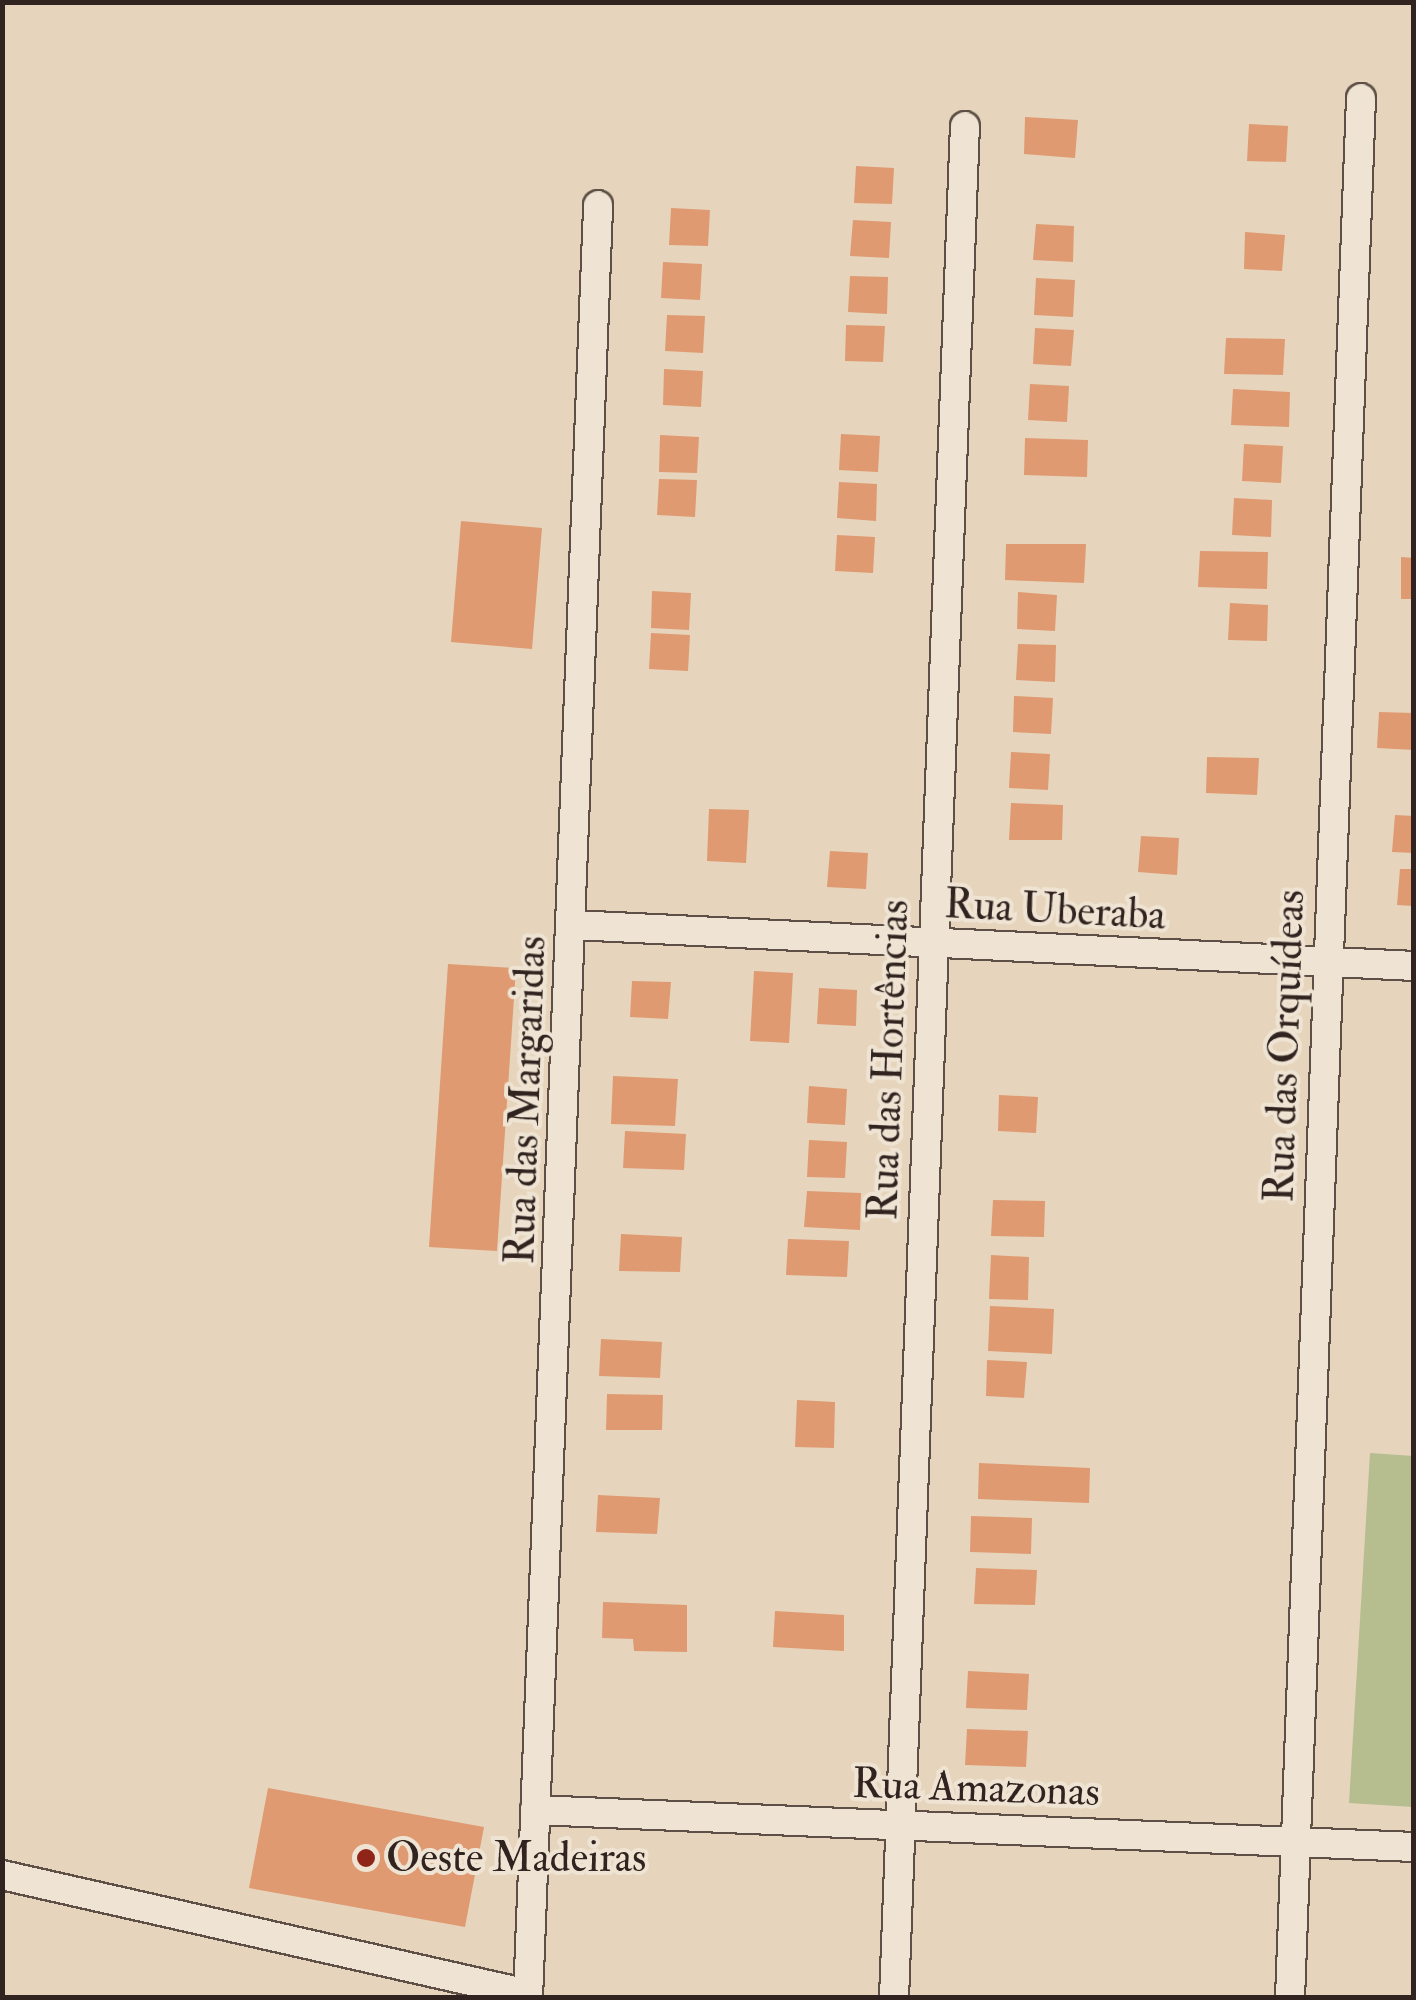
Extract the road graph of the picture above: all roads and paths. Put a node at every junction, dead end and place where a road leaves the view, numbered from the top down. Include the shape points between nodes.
1 (1360, 98) dead end
2 (965, 126) dead end
3 (598, 205) dead end
4 (573, 925) junction
5 (934, 945) junction
6 (1328, 963) junction
7 (1414, 966) edge
8 (535, 1810) junction
9 (900, 1825) junction
10 (1296, 1842) junction
11 (1414, 1847) edge
12 (2, 1874) edge
13 (528, 1996) edge
14 (894, 1998) edge
15 (1290, 1998) edge

1 - 6 street, Rua das Orquídeas
2 - 5 street, Rua das Hortências
3 - 4 street, Rua das Margaridas
4 - 5 street, Rua Uberaba
4 - 8 street, Rua das Margaridas
5 - 6 street, Rua Uberaba
5 - 9 street, Rua das Hortências
6 - 7 street, Rua Uberaba
6 - 10 street, Rua das Orquídeas
8 - 9 street, Rua Amazonas
8 - 13 street, Rua das Margaridas
9 - 10 street, Rua Amazonas
9 - 14 street, Rua das Hortências
10 - 11 street, Rua Amazonas
10 - 15 street, Rua das Orquídeas
12 - 13 street

